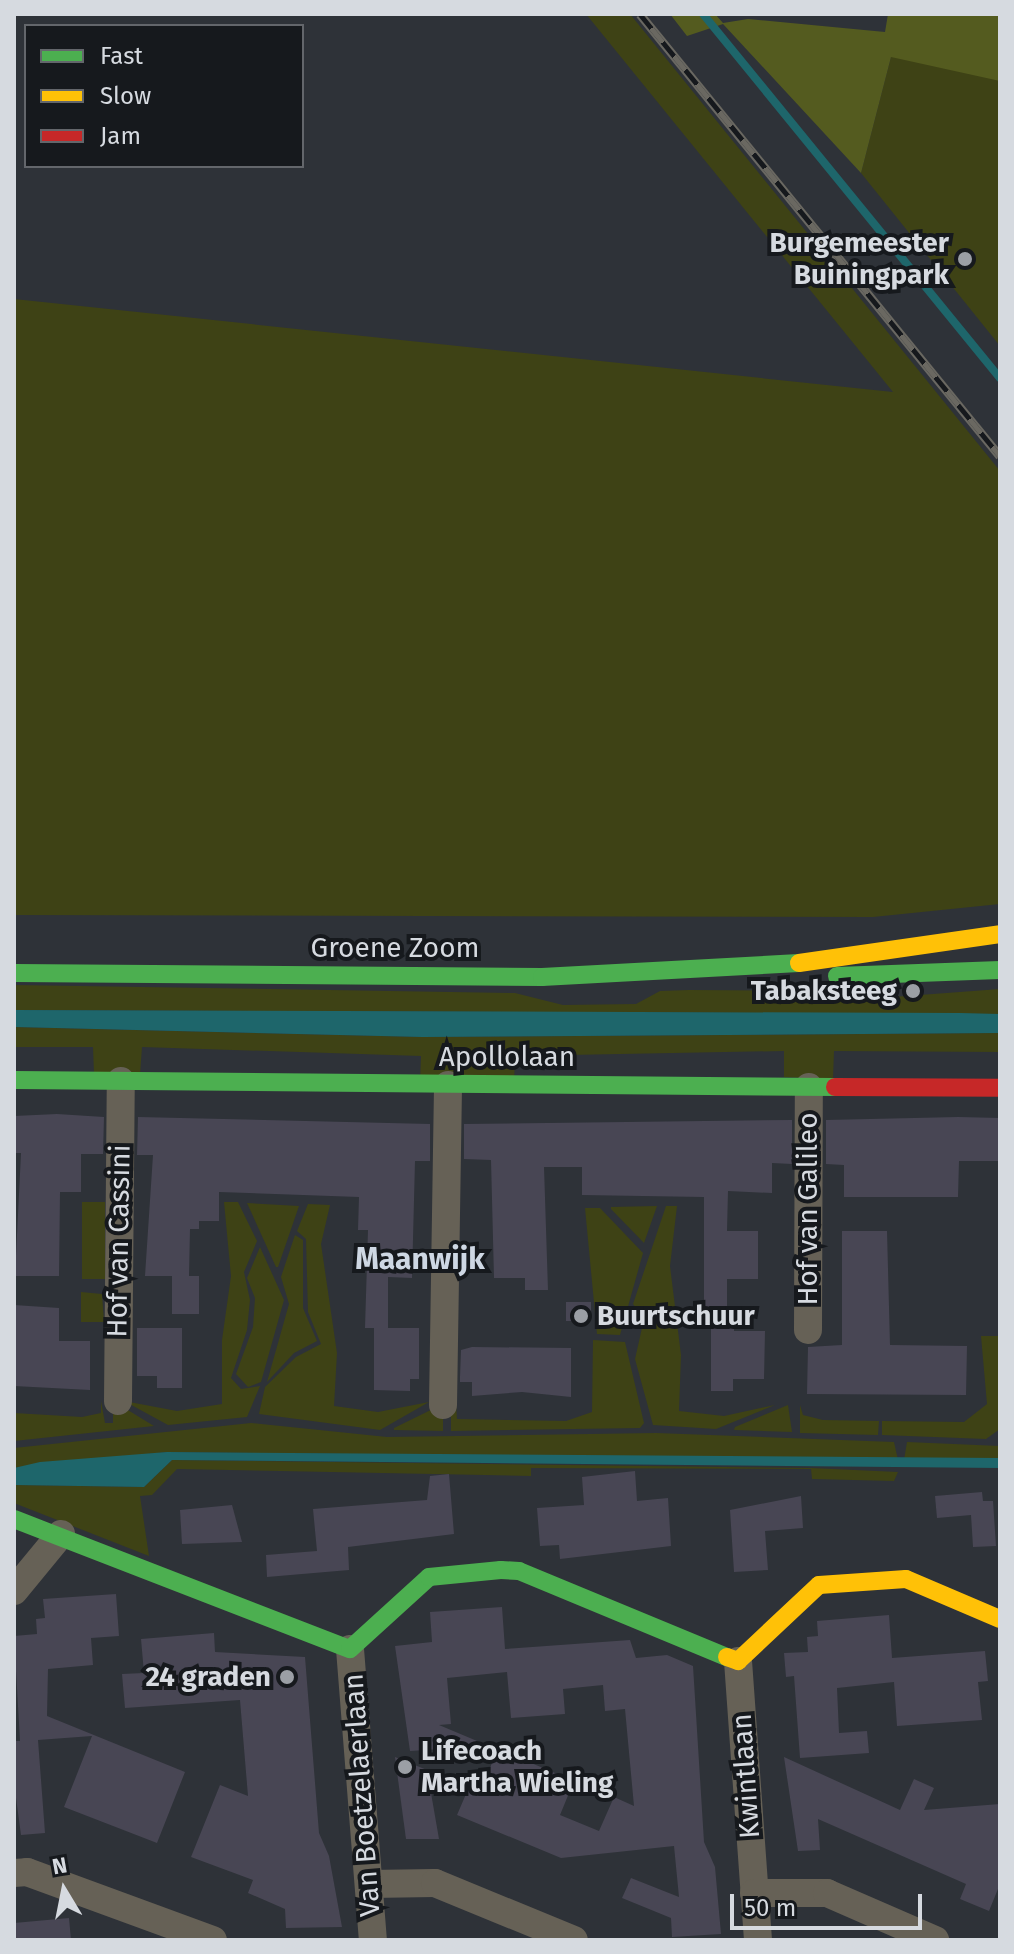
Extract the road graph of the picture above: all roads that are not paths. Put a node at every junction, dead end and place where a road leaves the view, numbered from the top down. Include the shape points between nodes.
1 (1000, 934) edge
2 (775, 966) junction
3 (1000, 970) edge
4 (14, 973) edge
5 (14, 1080) edge
6 (121, 1081) junction
7 (448, 1085) junction
8 (809, 1087) junction
9 (1000, 1088) edge
10 (808, 1330) dead end
11 (118, 1401) dead end
12 (443, 1405) dead end
13 (14, 1519) edge
14 (61, 1534) junction
15 (14, 1591) edge
16 (1000, 1619) edge
17 (350, 1649) junction
18 (738, 1661) junction
19 (14, 1873) edge
20 (370, 1884) junction
21 (754, 1893) junction
22 (213, 1940) edge
23 (373, 1940) edge
24 (574, 1940) edge
25 (758, 1940) edge
26 (935, 1940) edge

1 - 2 street, Groene Zoom
2 - 3 street, Groene Zoom via 856,979
2 - 4 street, Groene Zoom via 542,977
5 - 6 street, Apollolaan
6 - 7 street, Apollolaan
6 - 11 street, Hof van Cassini
7 - 8 street, Apollolaan
7 - 12 street
8 - 9 street, Apollolaan
8 - 10 street, Hof van Galileo
13 - 14 street
14 - 15 street
14 - 17 street
16 - 18 street via 906,1579 819,1585
17 - 18 street via 429,1577 501,1570 519,1571
17 - 20 street, Van Boetzelaerlaan
18 - 21 street, Kwintlaan
19 - 22 street via 27,1872
20 - 23 street, Van Boetzelaerlaan
20 - 24 street via 435,1883
21 - 25 street, Kwintlaan
21 - 26 street via 827,1893

